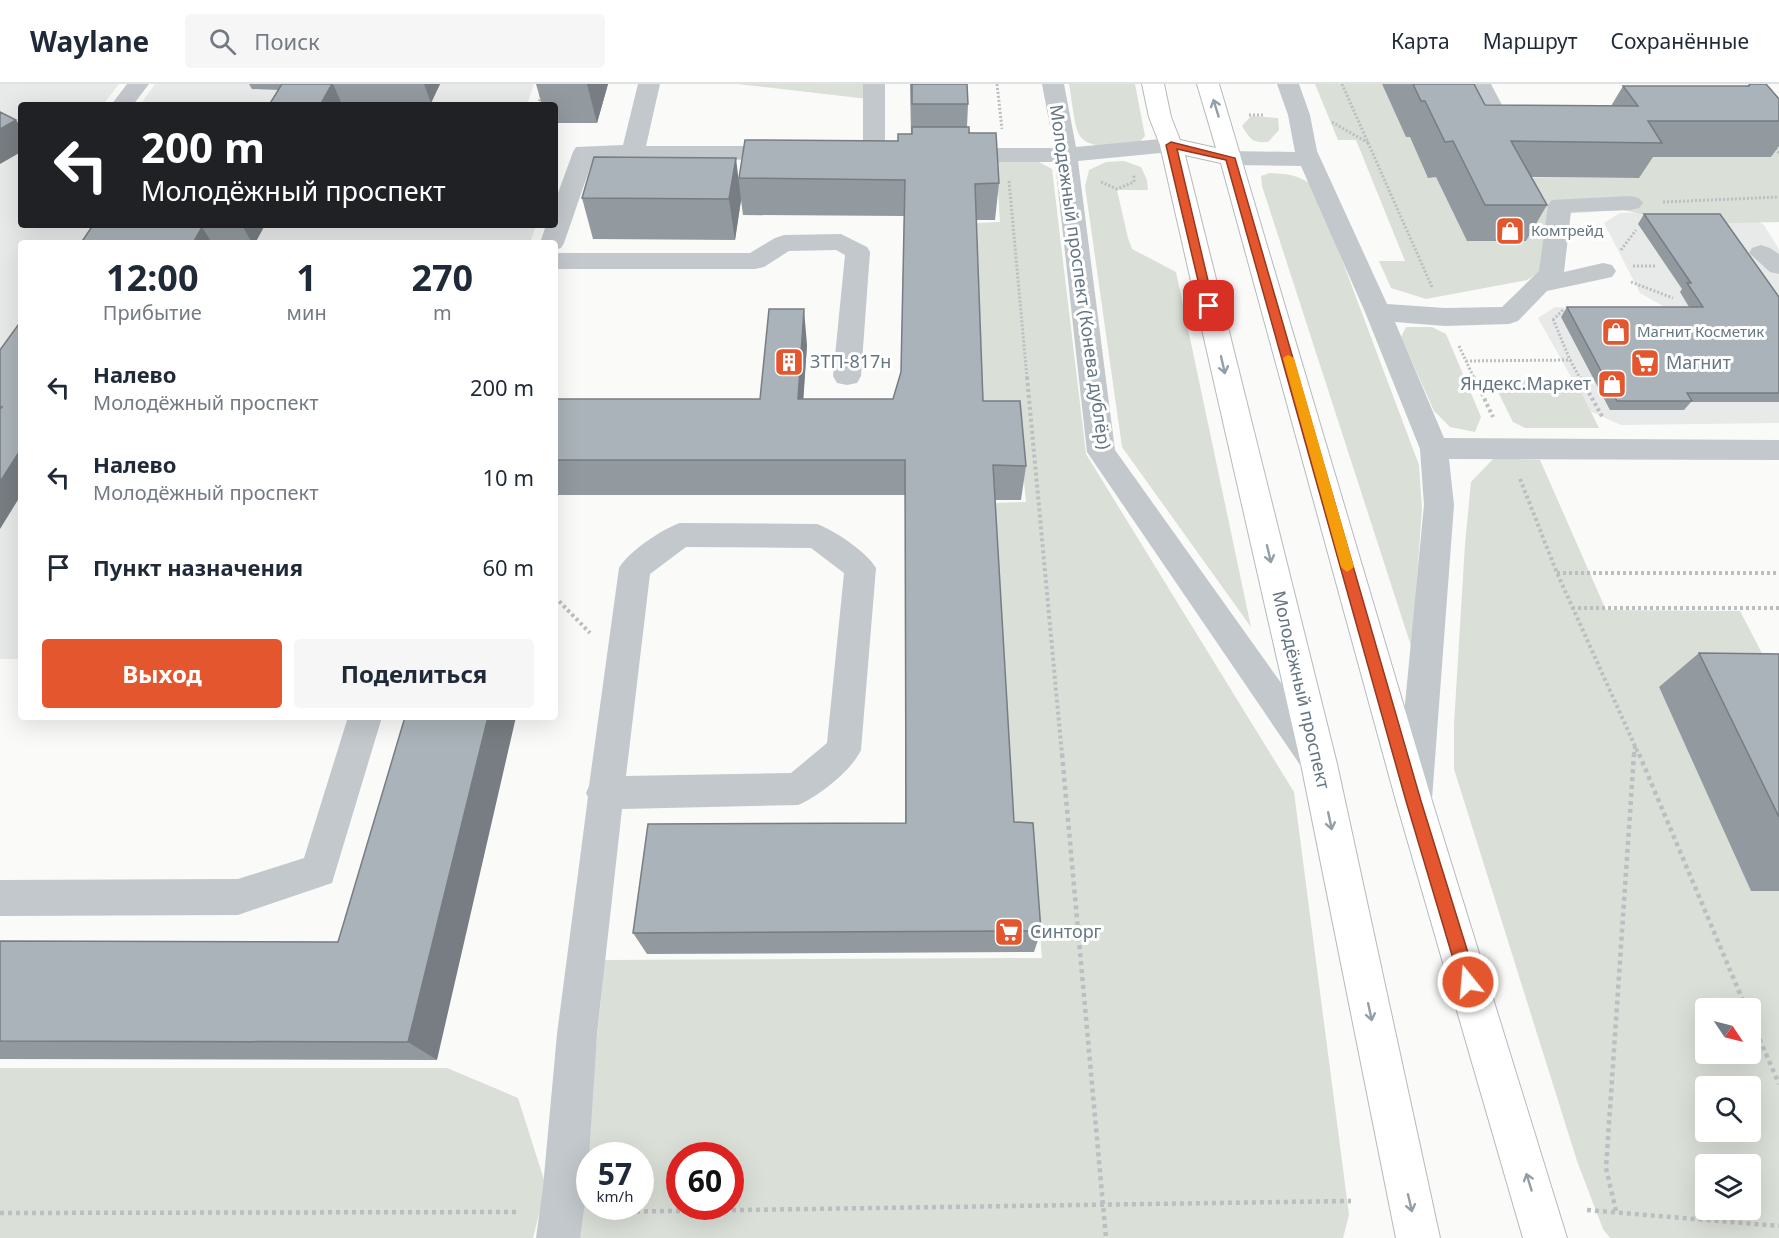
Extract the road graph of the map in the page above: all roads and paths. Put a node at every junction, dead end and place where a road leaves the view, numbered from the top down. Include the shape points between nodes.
1 (138, 84) edge
2 (545, 84) edge
3 (648, 84) edge
4 (874, 84) edge
5 (997, 84) edge
6 (1053, 84) edge
7 (1153, 84) edge
8 (1208, 84) edge
9 (1288, 84) edge
10 (1342, 84) edge
11 (1480, 84) edge
12 (124, 102) edge
13 (539, 102) edge
14 (1554, 111) edge
15 (1331, 121) dead end
16 (1773, 144) edge
17 (1171, 145) junction
18 (1371, 145) junction
19 (633, 152) junction
20 (805, 153) edge
21 (1779, 153) edge
22 (851, 154) edge
23 (930, 154) edge
24 (1007, 155) junction
25 (1066, 155) junction
26 (1230, 158) junction
27 (1310, 159) junction
28 (1779, 197) edge
29 (1632, 203) junction
30 (558, 226) edge
31 (558, 261) edge
32 (1609, 264) junction
33 (1539, 285) junction
34 (1673, 298) dead end
35 (1378, 312) junction
36 (1445, 317) junction
37 (1570, 360) junction
38 (1466, 361) junction
39 (847, 376) dead end
40 (1507, 446) junction
41 (1434, 449) junction
42 (1621, 449) junction
43 (1779, 450) edge
44 (1557, 573) junction
45 (1779, 573) edge
46 (1572, 608) junction
47 (1779, 608) edge
48 (363, 720) edge
49 (1635, 745) junction
50 (1318, 764) junction
51 (604, 793) junction
52 (1414, 801) junction
53 (0, 898) edge
54 (1742, 998) edge
55 (1761, 1042) edge
56 (1779, 1084) edge
57 (1351, 1201) dead end
58 (1102, 1205) junction
59 (1587, 1210) dead end
60 (1616, 1211) junction
61 (0, 1213) edge
62 (560, 1225) edge
63 (1779, 1226) edge
64 (1106, 1238) edge
65 (1418, 1238) edge
66 (1545, 1238) edge

1 - 12 street
2 - 13 path
3 - 19 street
4 - 22 street via 886,154
5 - 24 path
6 - 25 street, Молодежный проспект (Конева дублёр)
7 - 17 main road, Молодёжный проспект
26 -> 8 main road
9 - 27 street
10 - 18 path
11 - 14 street via 1495,112
15 - 18 path
16 - 21 path
17 - 25 street
17 - 26 main road
17 -> 50 main road, Молодёжный проспект
18 - 36 path
19 - 20 street
19 - 30 street via 584,152
23 - 24 street
24 - 25 street
24 - 58 path
25 - 50 street, Молодежный проспект (Конева дублёр) via 1101,452
26 - 27 street
26 - 52 main road
27 - 35 street
28 - 29 path
29 - 32 path via 1636,231
29 - 33 street via 1560,205 1551,273
31 - 39 street via 754,261 784,243 841,242 858,252
32 - 33 street
32 - 34 path
33 - 36 street via 1509,315
33 - 37 path
35 - 36 street
35 - 41 street
36 - 38 path
37 - 38 path
37 - 42 path
38 - 40 path
40 - 41 street
40 - 42 street
40 - 44 path
41 - 52 street via 1438,505
42 - 43 street via 1723,460
44 - 45 path
44 - 46 path
46 - 47 path
46 - 49 path
48 - 53 street via 319,872 238,897
49 - 54 path
49 - 60 path via 1606,1168
50 -> 65 main road, Молодёжный проспект
51 - 51 street via 635,568 680,535 817,536 860,568 844,750 798,789
51 - 62 street via 572,1074
66 -> 52 main road
55 - 56 path
57 - 58 path
58 - 62 path
58 - 64 path
59 - 60 path
60 - 63 path
61 - 62 path

